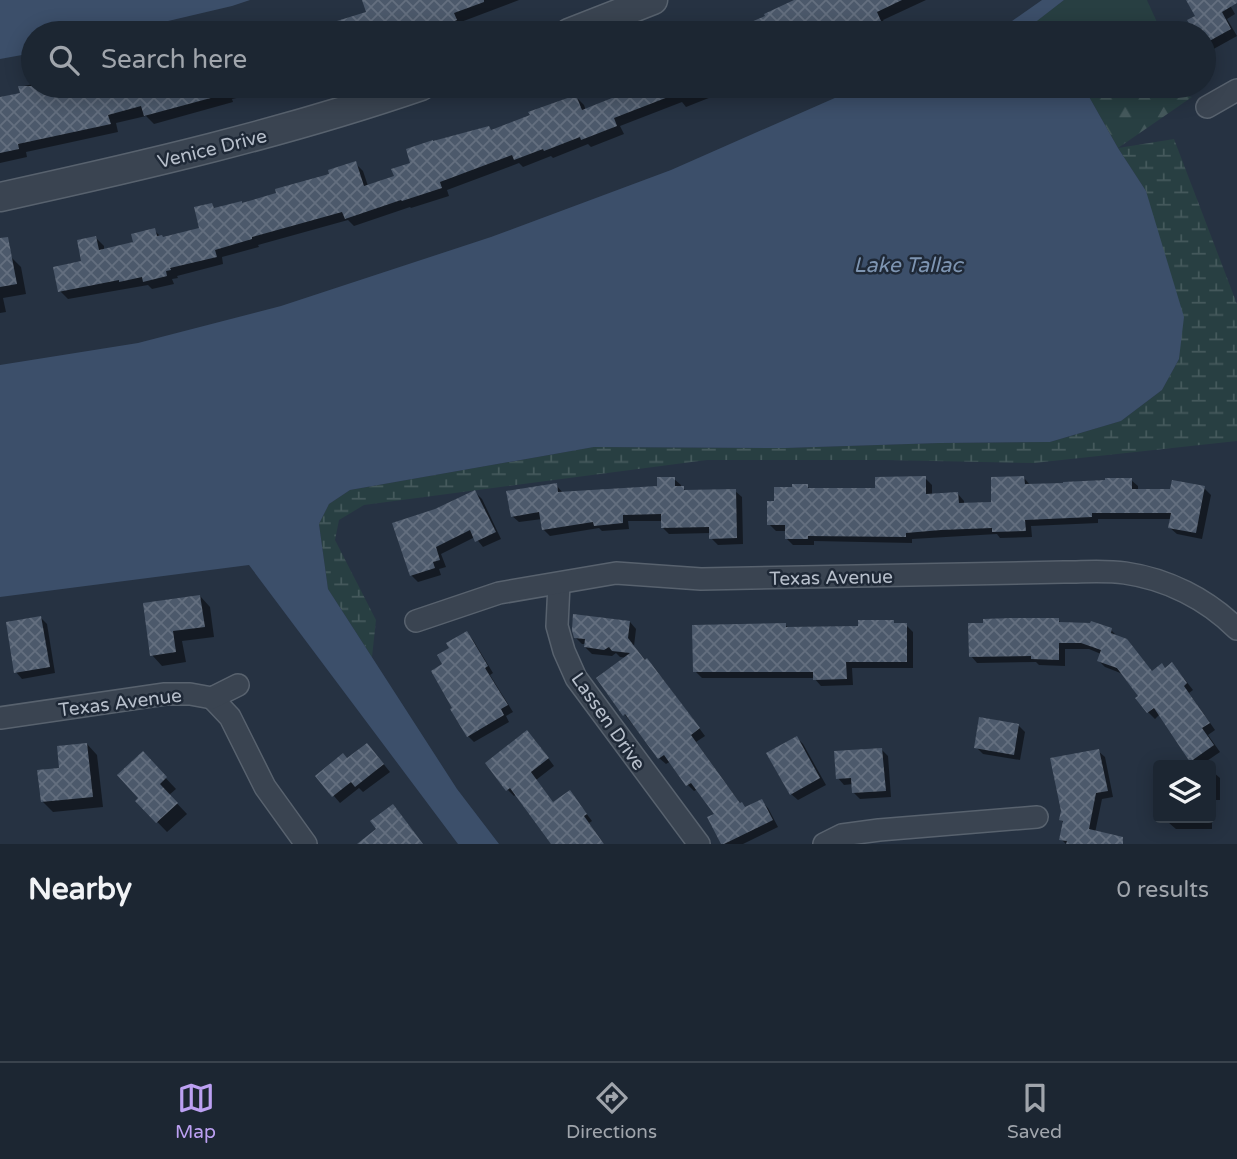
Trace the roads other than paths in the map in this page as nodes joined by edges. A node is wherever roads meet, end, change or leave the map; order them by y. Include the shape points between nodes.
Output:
1 (653, 0) edge
2 (600, 21) edge
3 (1237, 90) edge
4 (383, 98) edge
5 (1207, 107) dead end
6 (0, 197) edge
7 (559, 584) junction
8 (416, 621) dead end
9 (1237, 629) edge
10 (238, 685) dead end
11 (212, 698) junction
12 (0, 718) edge
13 (1037, 817) dead end
14 (306, 844) edge
15 (699, 844) edge
16 (824, 844) edge

1 - 2 street
3 - 5 street
4 - 6 street, Venice Drive via 282,130
7 - 8 street, Texas Avenue via 499,593
7 - 9 street, Texas Avenue via 616,573 712,579 1124,572 1163,582 1199,599
7 - 15 street, Lassen Drive via 557,626 576,678
10 - 11 street
11 - 12 street, Texas Avenue via 165,694
11 - 14 street via 230,717 265,788
13 - 16 street via 879,830 842,835

